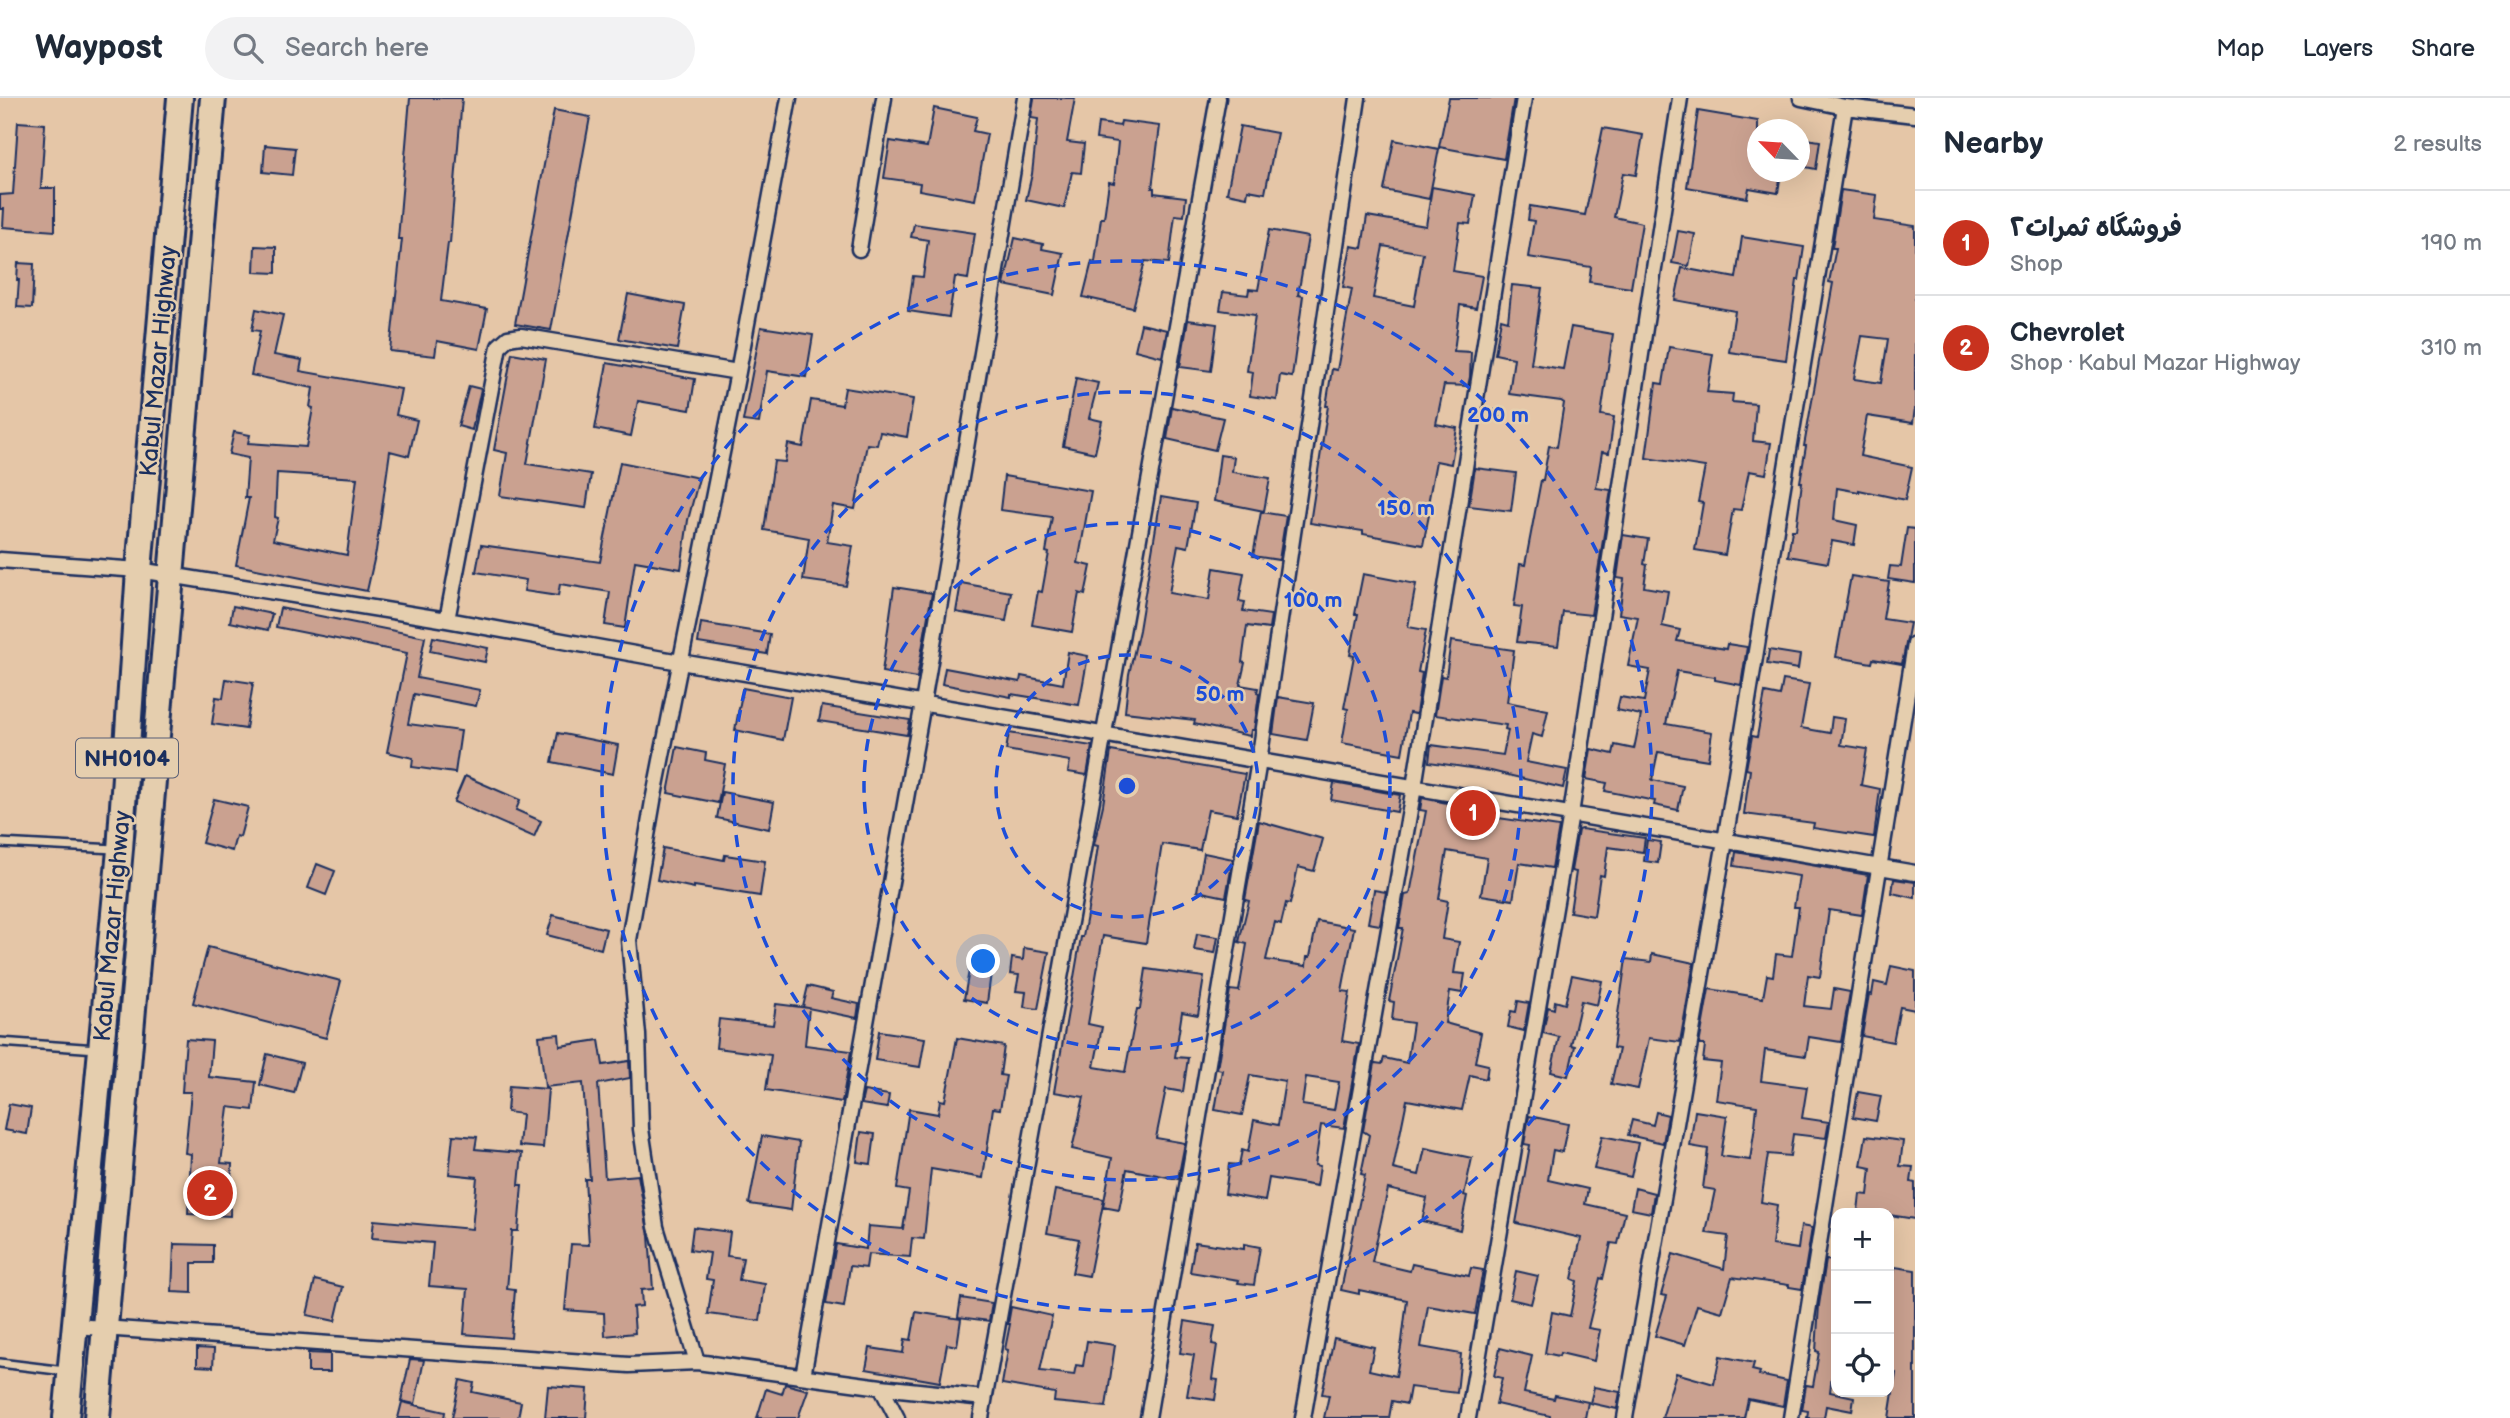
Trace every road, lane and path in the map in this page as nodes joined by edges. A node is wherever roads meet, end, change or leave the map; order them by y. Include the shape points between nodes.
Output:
1 (180, 98) edge
2 (213, 98) edge
3 (789, 98) edge
4 (884, 98) edge
5 (1025, 98) edge
6 (1218, 98) edge
7 (1358, 98) edge
8 (1524, 98) edge
9 (1680, 98) edge
10 (1801, 98) edge
11 (1845, 107) junction
12 (1910, 109) edge
13 (859, 249) dead end
14 (738, 372) junction
15 (0, 559) edge
16 (139, 570) junction
17 (171, 576) junction
18 (447, 620) junction
19 (1915, 644) edge
20 (681, 662) junction
21 (923, 703) junction
22 (1103, 734) junction
23 (1258, 761) junction
24 (1414, 787) junction
25 (1571, 814) junction
26 (1725, 841) junction
27 (0, 843) edge
28 (120, 850) junction
29 (1881, 867) junction
30 (1915, 873) edge
31 (0, 1042) edge
32 (101, 1049) junction
33 (74, 1326) junction
34 (105, 1328) junction
35 (697, 1362) junction
36 (0, 1363) edge
37 (70, 1371) junction
38 (803, 1376) junction
39 (881, 1387) junction
40 (984, 1398) junction
41 (66, 1418) edge
42 (97, 1418) edge
43 (897, 1418) edge
44 (981, 1418) edge
45 (1148, 1418) edge
46 (1303, 1418) edge
47 (1468, 1418) edge
48 (1625, 1418) edge
49 (1791, 1418) edge

1 - 16 highway, Kabul Mazar Highway / NH0104
2 - 17 highway, Kabul Mazar Highway / NH0104
3 - 14 street
4 - 13 street
5 - 21 street
6 - 22 street
7 - 23 street
8 - 24 street
9 - 25 street
10 - 11 street
11 - 12 street
11 - 26 street
14 - 18 street via 521,336 508,338 499,346
14 - 20 street
15 - 16 street
16 - 17 street
16 - 28 highway, Kabul Mazar Highway / NH0104
17 - 18 street
17 - 34 highway, Kabul Mazar Highway / NH0104
18 - 20 street
19 - 29 street
20 - 21 street
20 - 35 street via 629,940 641,1129 656,1227
21 - 22 street
21 - 38 street
22 - 23 street
22 - 40 street
23 - 24 street
23 - 45 street
24 - 25 street
24 - 46 street
25 - 26 street
25 - 47 street
26 - 29 street
26 - 48 street
27 - 28 lane
28 - 32 highway, Kabul Mazar Highway / NH0104
29 - 30 street
29 - 49 street
31 - 32 lane
32 - 33 highway, Kabul Mazar Highway / NH0104
33 - 34 street
33 - 37 highway, Kabul Mazar Highway / NH0104
34 - 35 street via 629,1365
34 - 42 highway, Kabul Mazar Highway / NH0104
35 - 38 street
36 - 37 lane
37 - 41 highway, Kabul Mazar Highway / NH0104
38 - 39 street
39 - 40 street
39 - 43 street
40 - 44 street

